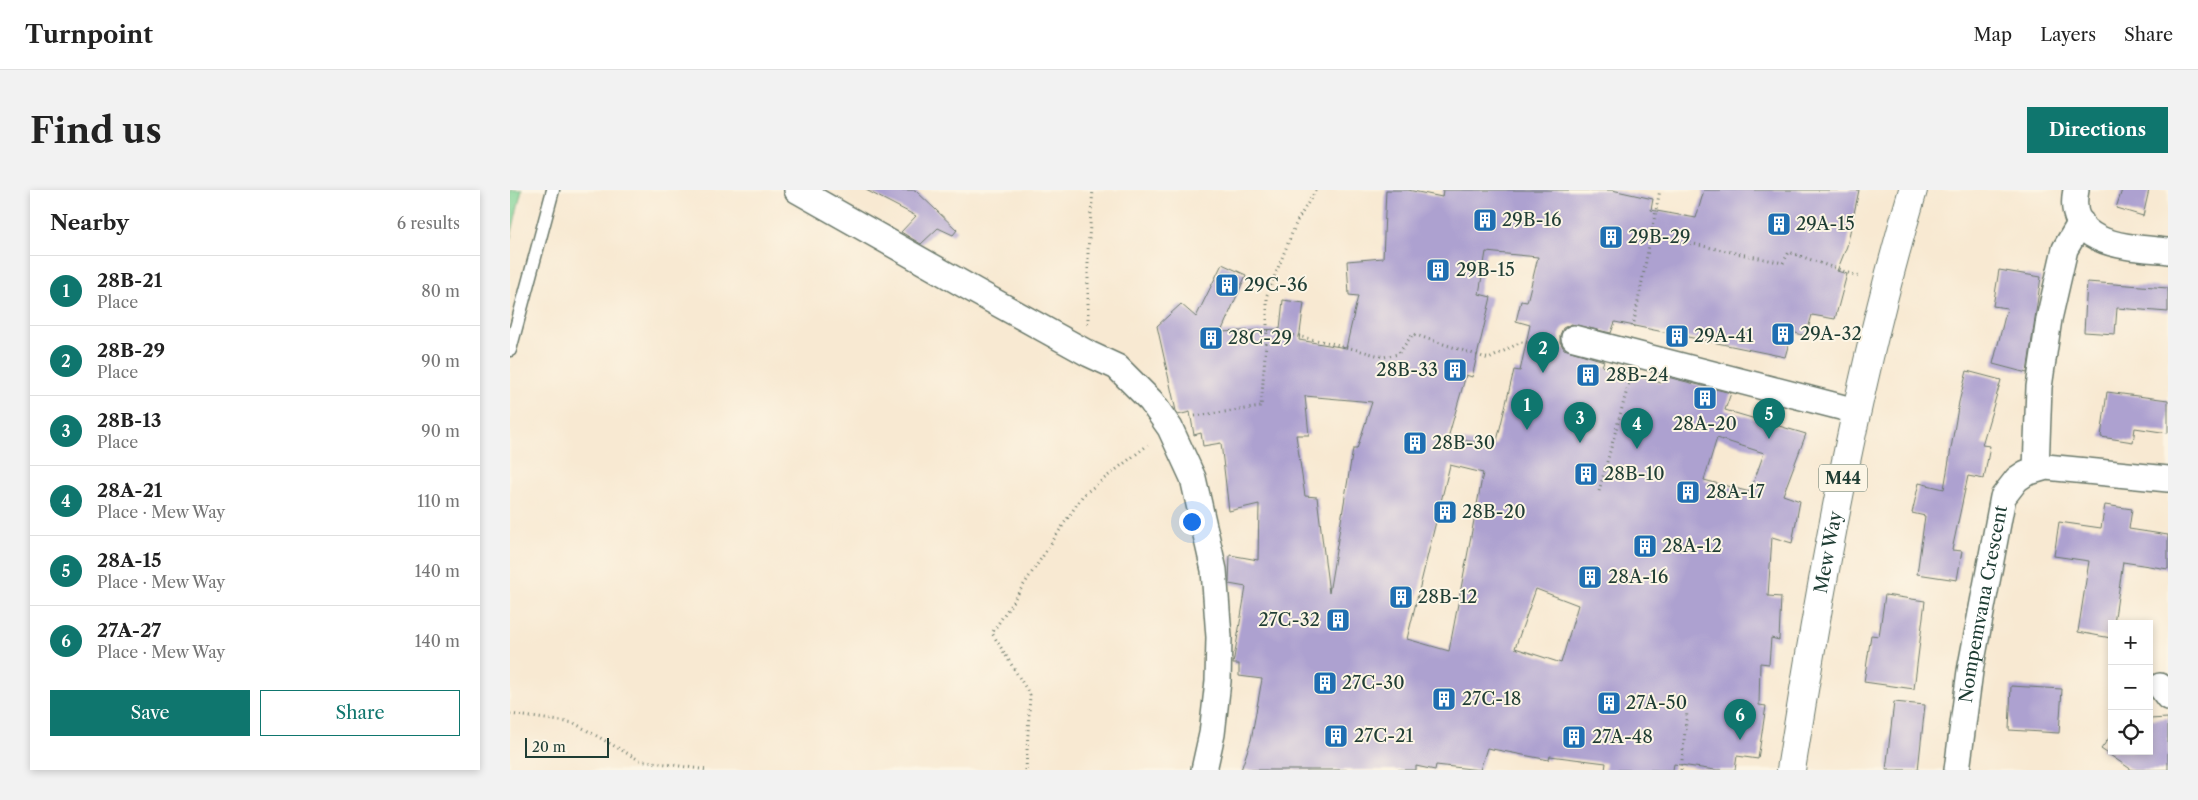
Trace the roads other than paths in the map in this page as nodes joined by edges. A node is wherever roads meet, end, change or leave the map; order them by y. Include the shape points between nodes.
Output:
1 (552, 190) edge
2 (797, 190) edge
3 (1914, 190) edge
4 (2076, 190) edge
5 (2081, 222) junction
6 (2168, 251) edge
7 (1574, 338) road end
8 (510, 350) edge
9 (1856, 412) junction
10 (2036, 469) junction
11 (2168, 479) edge
12 (1204, 770) edge
13 (1791, 770) edge
14 (1957, 770) edge

1 - 8 lane
2 - 12 street via 1117,367 1136,384 1170,428 1193,478 1214,570 1220,637 1218,681
3 - 9 main road, Mew Way / M44 via 1887,281
4 - 5 street via 2075,205
5 - 6 street via 2104,242
5 - 10 street via 2065,249 2049,319 2040,387
7 - 9 street
9 - 13 main road, Mew Way / M44 via 1818,600
10 - 11 street, Nompemvana Crescent via 2060,467
10 - 14 street, Nompemvana Crescent via 2017,479 2003,497 1970,671

